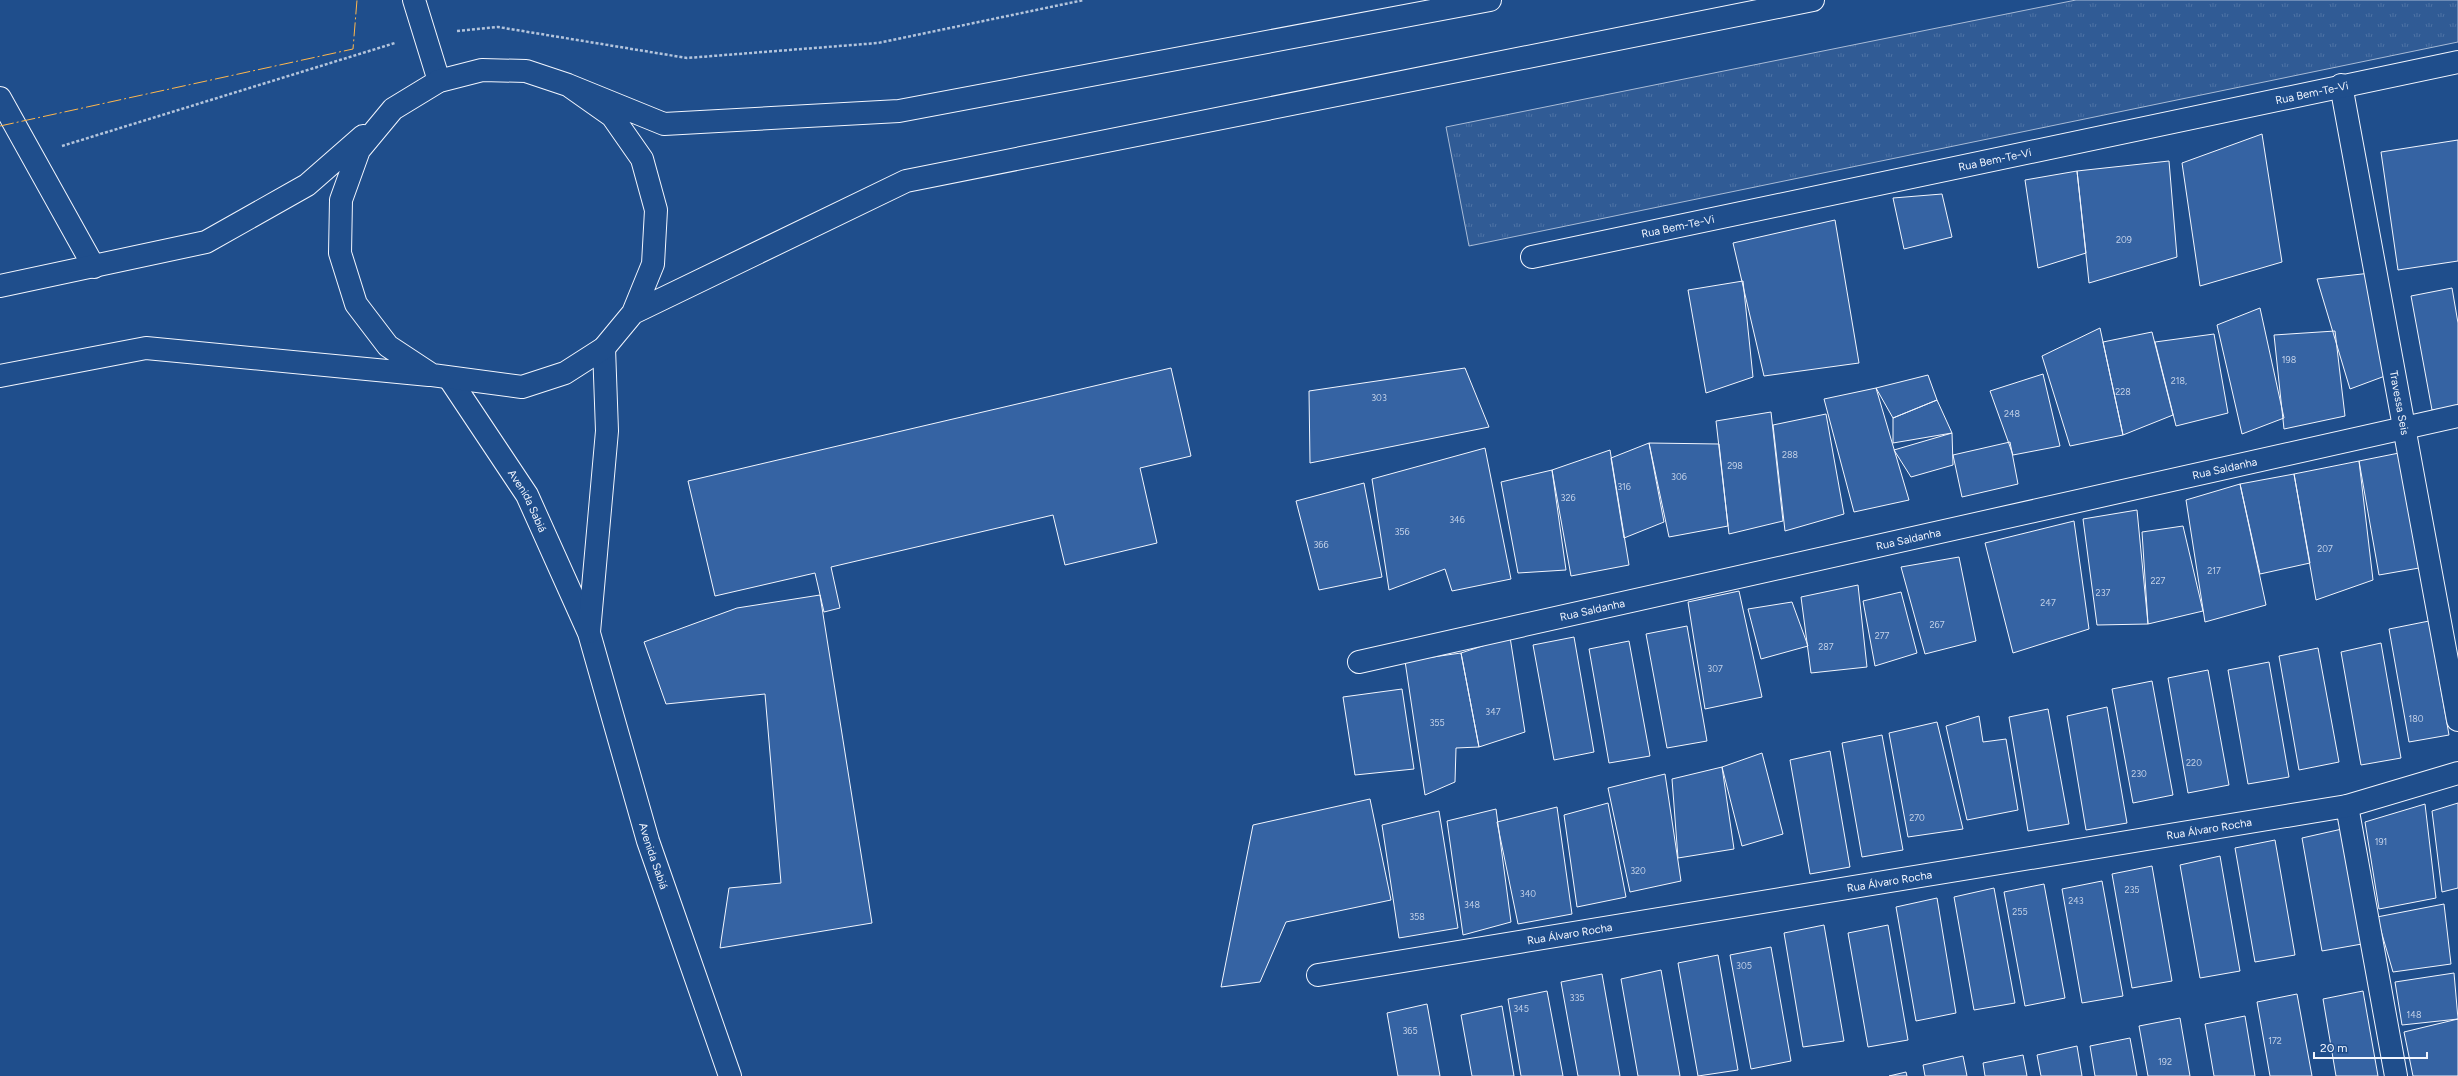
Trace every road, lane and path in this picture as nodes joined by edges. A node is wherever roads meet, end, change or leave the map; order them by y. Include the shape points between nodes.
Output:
1 (414, 0) edge
2 (1490, 0) edge
3 (1814, 0) edge
4 (2458, 62) edge
5 (438, 81) junction
6 (568, 85) junction
7 (2340, 85) junction
8 (0, 98) edge
9 (393, 109) junction
10 (1532, 257) dead end
11 (94, 267) junction
12 (0, 286) edge
13 (633, 313) junction
14 (604, 348) junction
15 (0, 376) edge
16 (441, 376) junction
17 (2458, 416) edge
18 (2404, 426) junction
19 (589, 633) junction
20 (1359, 662) dead end
21 (2458, 720) edge
22 (2458, 774) edge
23 (2347, 806) junction
24 (1318, 975) dead end
25 (730, 1076) edge
26 (2396, 1076) edge

1 - 5 street
2 - 6 street via 899,111 664,124
3 - 13 street via 906,181
4 - 7 street, Rua Bem-Te-Vi
5 - 6 street via 482,70 526,71
5 - 9 street
6 - 13 street via 612,116 642,159 656,210 653,264
7 - 10 street, Rua Bem-Te-Vi
7 - 18 street, Travessa Seis
8 - 11 street
9 - 11 street via 307,185 206,242
9 - 16 street via 359,150 341,200 340,253 356,304 388,346
11 - 12 street
13 - 14 street
14 - 16 street via 565,373 522,387
14 - 19 street, Avenida Sabiá via 607,431
15 - 16 street via 146,348
16 - 19 street, Avenida Sabiá via 527,495
17 - 18 street, Rua Saldanha
18 - 20 street, Rua Saldanha
18 - 21 street, Travessa Seis
19 - 25 street, Avenida Sabiá via 648,841
22 - 23 street, Rua Álvaro Rocha
23 - 24 street, Rua Álvaro Rocha
23 - 26 street

